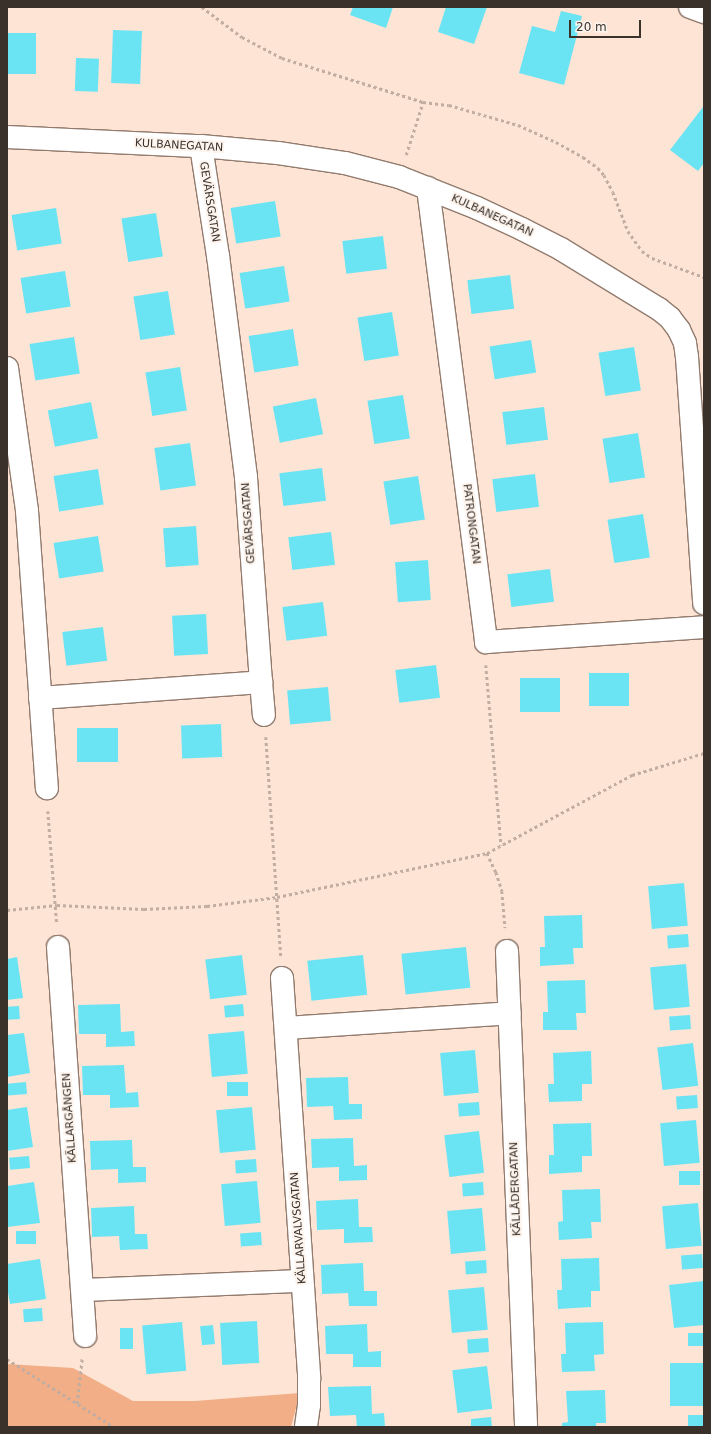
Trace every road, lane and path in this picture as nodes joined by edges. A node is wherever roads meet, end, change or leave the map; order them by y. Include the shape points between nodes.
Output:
1 (202, 7) edge
2 (690, 7) edge
3 (704, 12) edge
4 (423, 102) junction
5 (7, 137) edge
6 (201, 146) junction
7 (399, 177) junction
8 (428, 188) junction
9 (704, 277) edge
10 (7, 368) edge
11 (704, 603) edge
12 (704, 627) edge
13 (486, 642) junction
14 (261, 682) junction
15 (40, 698) junction
16 (264, 715) joint
17 (704, 753) edge
18 (46, 788) joint
19 (501, 845) junction
20 (487, 853) junction
21 (277, 897) junction
22 (57, 905) junction
23 (7, 910) edge
24 (58, 947) joint
25 (507, 950) joint
26 (282, 978) joint
27 (509, 1013) junction
28 (286, 1028) junction
29 (302, 1281) junction
30 (83, 1290) junction
31 (85, 1336) joint
32 (7, 1360) edge
33 (77, 1404) junction
34 (114, 1427) edge
35 (306, 1427) edge
36 (526, 1427) edge

1 - 4 path via 242,37 282,58
2 - 3 street
4 - 7 path
4 - 9 path via 449,105 518,125 583,157 604,175 628,231 642,251 652,258
5 - 6 street, KULBANEGATAN
6 - 7 street, KULBANEGATAN via 278,153 344,163
6 - 14 street, GEVÄRSGATAN via 218,256 246,478
7 - 8 street, KULBANEGATAN
8 - 11 street, KULBANEGATAN via 503,220 560,249 659,309 679,330 685,343 687,357
8 - 13 street, PATRONGATAN
10 - 15 street via 26,511
12 - 13 street
13 - 19 path
14 - 15 street
14 - 16 street, GEVÄRSGATAN
15 - 18 street
16 - 21 path
17 - 19 path via 632,775
18 - 22 path
19 - 20 path
20 - 21 path
20 - 25 path via 502,891
21 - 22 path via 207,906 144,909
21 - 26 path
22 - 23 path
22 - 24 path
24 - 30 street, KÄLLARGÅNGEN
25 - 27 street, KÄLLÅDERGATAN
26 - 28 street, KÄLLARVALVSGATAN
27 - 28 street
27 - 36 street, KÄLLÅDERGATAN
28 - 29 street, KÄLLARVALVSGATAN
29 - 30 street
29 - 35 street, KÄLLARVALVSGATAN via 310,1405
30 - 31 street, KÄLLARGÅNGEN
31 - 33 path
32 - 33 path
33 - 34 path

